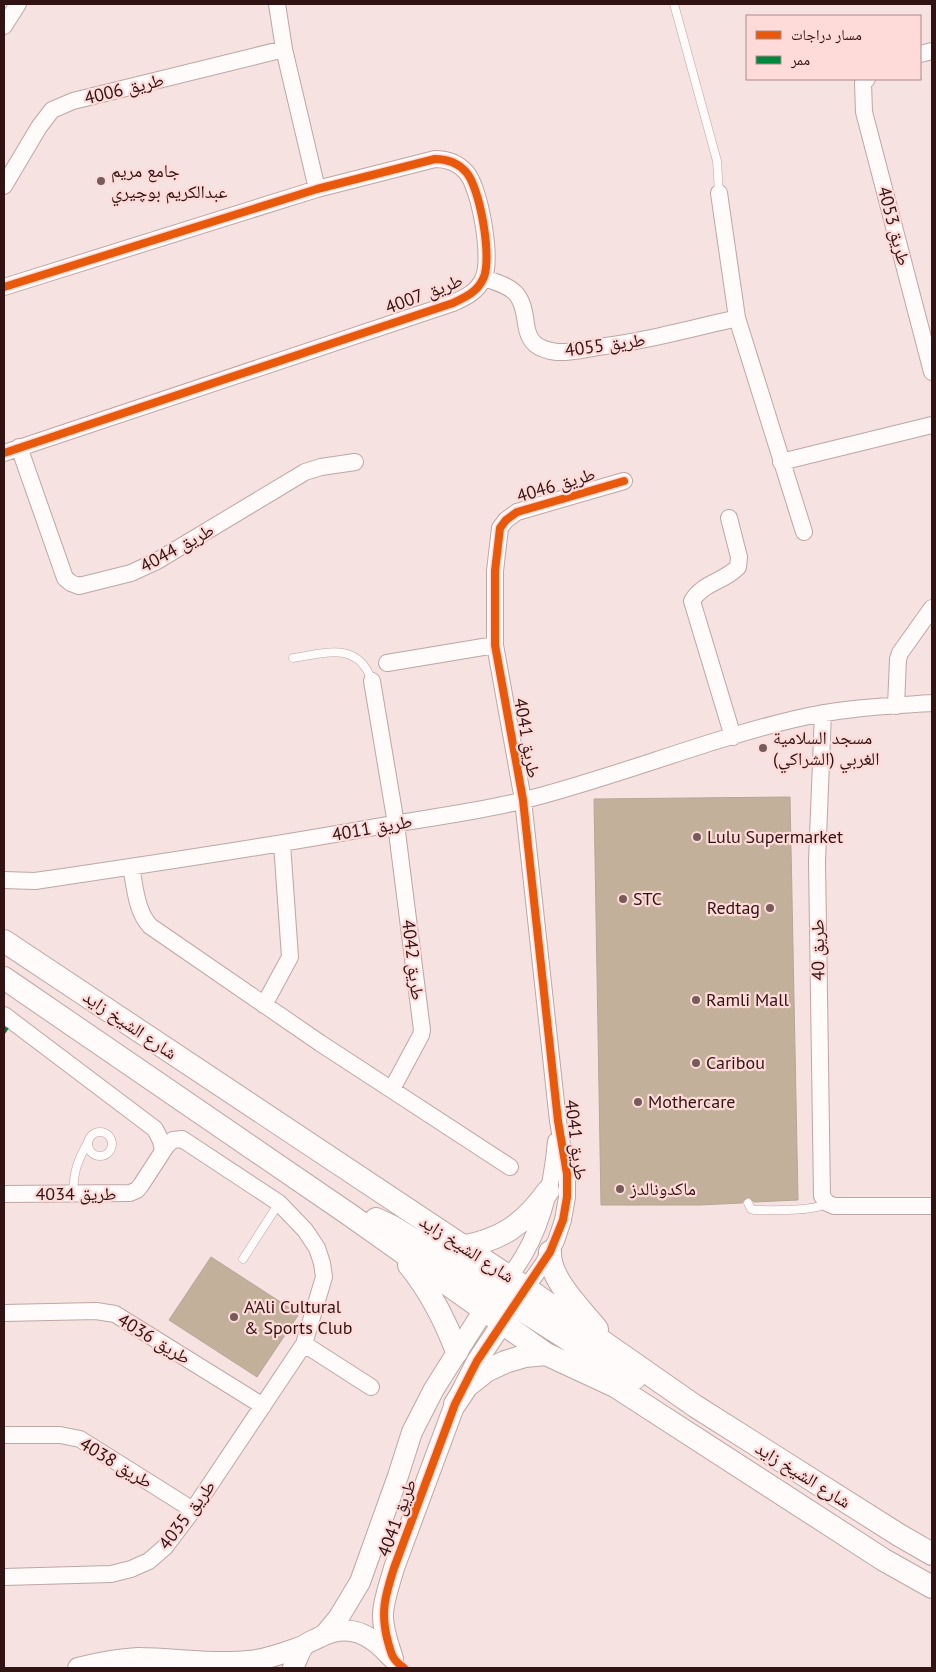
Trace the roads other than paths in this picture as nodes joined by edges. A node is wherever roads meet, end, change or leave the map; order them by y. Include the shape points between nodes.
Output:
1 (18, 4) edge
2 (277, 4) edge
3 (674, 4) edge
4 (4, 26) edge
5 (284, 50) junction
6 (865, 80) edge
7 (4, 186) edge
8 (317, 189) junction
9 (720, 193) joint
10 (484, 278) junction
11 (4, 288) edge
12 (737, 318) junction
13 (932, 372) edge
14 (932, 425) edge
15 (11, 450) edge
16 (355, 462) dead end
17 (781, 462) junction
18 (624, 480) dead end
19 (729, 518) dead end
20 (804, 532) dead end
21 (932, 608) edge
22 (495, 645) junction
23 (293, 658) dead end
24 (387, 662) dead end
25 (372, 681) joint
26 (932, 703) edge
27 (896, 706) junction
28 (823, 713) junction
29 (733, 736) junction
30 (523, 800) junction
31 (396, 824) junction
32 (282, 844) junction
33 (131, 866) junction
34 (4, 880) edge
35 (4, 941) edge
36 (4, 978) edge
37 (264, 1006) junction
38 (4, 1015) edge
39 (392, 1089) junction
40 (558, 1121) junction
41 (182, 1139) joint
42 (89, 1140) dead end
43 (163, 1151) junction
44 (510, 1167) dead end
45 (548, 1191) junction
46 (4, 1194) edge
47 (74, 1194) junction
48 (279, 1203) junction
49 (748, 1203) dead end
50 (827, 1203) junction
51 (932, 1206) edge
52 (350, 1215) junction
53 (393, 1245) junction
54 (461, 1246) junction
55 (550, 1252) junction
56 (243, 1259) dead end
57 (509, 1297) junction
58 (483, 1310) junction
59 (4, 1313) edge
60 (304, 1344) junction
61 (613, 1350) junction
62 (457, 1352) junction
63 (546, 1354) junction
64 (371, 1387) dead end
65 (674, 1392) junction
66 (455, 1404) junction
67 (263, 1406) junction
68 (4, 1435) edge
69 (193, 1510) junction
70 (932, 1554) edge
71 (4, 1577) edge
72 (932, 1587) edge
73 (325, 1634) junction
74 (304, 1646) junction
75 (397, 1665) edge
76 (78, 1668) edge
77 (293, 1668) edge

1 - 4 street
2 - 5 street
3 - 9 lane via 717,160
5 - 7 street, طريق 4006 via 73,101 52,110
5 - 8 street
6 - 13 street, طريق 4053 via 864,112
8 - 10 street, طريق 4007 via 428,159 443,159 459,165 472,180 478,201 487,259
8 - 11 street, طريق 4007
9 - 12 street
10 - 12 street, طريق 4055 via 502,284 521,298 528,333 535,344 546,350 570,351 624,344
10 - 15 street, طريق 4007 via 473,293 453,303
12 - 17 street
14 - 17 street
15 - 16 street, طريق 4044 via 65,578 79,586 131,573 157,561 306,472
17 - 20 street
18 - 22 street, طريق 4046 via 517,512 506,520 500,528 495,571
19 - 29 street via 739,557 738,567 696,593 692,601
21 - 27 street via 900,653
22 - 24 street
22 - 30 street, طريق 4041
23 - 25 lane via 328,652 347,653 364,664
25 - 31 street, طريق 4042
26 - 27 street, طريق 4011
27 - 28 street, طريق 4011
28 - 29 street, طريق 4011
28 - 50 street, طريق 40 via 817,861 821,1188
29 - 30 street, طريق 4011
30 - 31 street, طريق 4011
30 - 40 street, طريق 4041
31 - 32 street, طريق 4011
31 - 39 street, طريق 4042 via 422,1030
32 - 33 street, طريق 4011
32 - 37 street via 290,957
33 - 34 street, طريق 4011 via 35,881
33 - 37 street via 140,909 150,926
35 - 54 main road, شارع الشيخ زايد
36 - 52 main road, شارع الشيخ زايد
37 - 39 street
38 - 43 street via 148,1124 155,1130
39 - 44 street
40 - 45 street, طريق 4041
40 - 55 street, طريق 4041 via 567,1174 567,1197 563,1220
41 - 43 street, طريق 4034 via 170,1142
41 - 48 street, طريق 4035
42 - 47 lane via 76,1165
43 - 47 street, طريق 4034 via 141,1185 130,1194
45 - 54 main road via 530,1214 508,1231 495,1239
45 - 57 street, طريق 4041 via 536,1232
46 - 47 street, طريق 4034
48 - 56 lane
48 - 60 street, طريق 4035 via 305,1230 322,1263 324,1277
49 - 50 lane via 754,1210 813,1209
50 - 51 street via 843,1206
52 - 53 main road, شارع الشيخ زايد
52 - 57 main road via 372,1218 393,1227
53 - 58 main road, شارع الشيخ زايد
53 - 62 main road via 429,1292
54 - 57 main road, شارع الشيخ زايد
55 - 57 street, طريق 4041
55 - 61 main road via 551,1267
57 - 58 main road, شارع الشيخ زايد
57 - 61 main road, شارع الشيخ زايد
57 - 63 main road, شارع الشيخ زايد
57 - 65 main road via 604,1363
57 - 66 street, طريق 4041
58 - 62 street, طريق 4041
59 - 67 street, طريق 4036 via 96,1311 114,1314
60 - 64 street
60 - 67 street, طريق 4035
61 - 65 main road, شارع الشيخ زايد
62 - 73 street, طريق 4041 via 412,1432 360,1582
63 - 66 main road via 525,1356 486,1371 467,1386
63 - 72 main road, شارع الشيخ زايد via 615,1386 884,1560
65 - 70 main road, شارع الشيخ زايد
66 - 75 street, طريق 4041 via 387,1592 384,1628
67 - 69 street, طريق 4035
68 - 69 street, طريق 4038 via 80,1438
69 - 71 street, طريق 4035 via 165,1547 149,1561 131,1570 111,1574
73 - 74 street
73 - 75 street via 338,1630 366,1635 380,1645
74 - 76 street via 249,1661 137,1658
74 - 77 street

